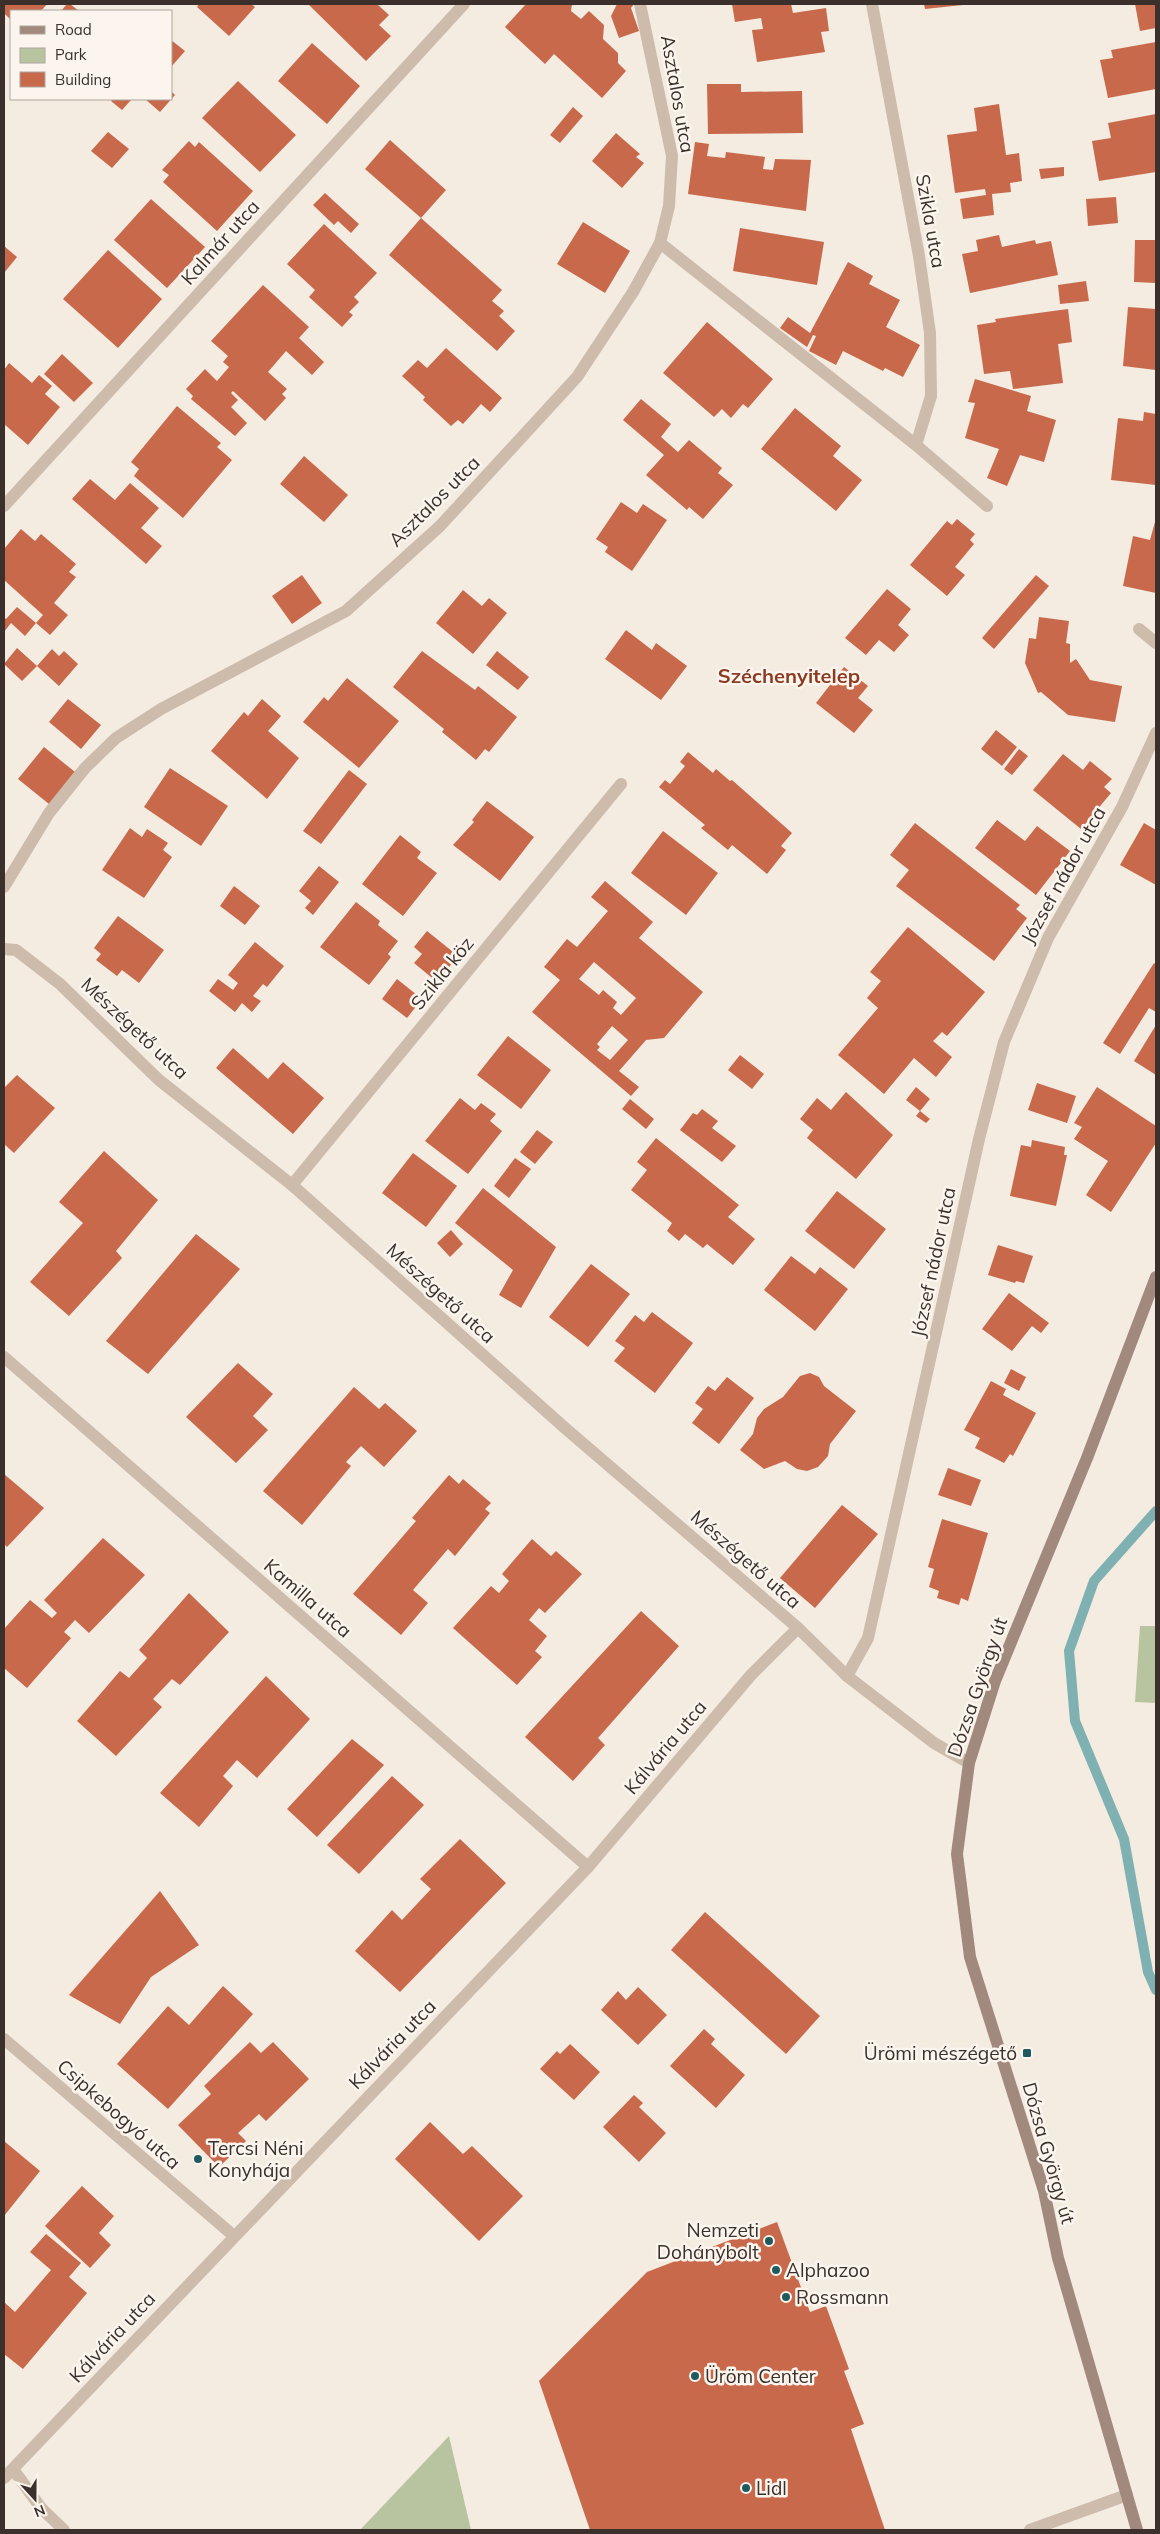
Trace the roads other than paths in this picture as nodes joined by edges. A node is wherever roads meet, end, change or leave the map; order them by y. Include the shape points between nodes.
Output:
1 (464, 4) edge
2 (640, 4) edge
3 (872, 4) edge
4 (660, 243) junction
5 (916, 445) junction
6 (4, 506) edge
7 (987, 506) dead end
8 (1140, 629) dead end
9 (1156, 643) edge
10 (1156, 733) edge
11 (620, 784) dead end
12 (4, 887) edge
13 (4, 949) edge
14 (292, 1186) junction
15 (1156, 1277) edge
16 (4, 1357) edge
17 (798, 1628) junction
18 (847, 1676) junction
19 (969, 1763) junction
20 (588, 1867) junction
21 (4, 2039) edge
22 (234, 2236) junction
23 (13, 2469) junction
24 (4, 2478) edge
25 (1127, 2495) junction
26 (64, 2530) edge
27 (1030, 2530) edge
28 (1137, 2530) edge

1 - 6 street, Kalmár utca
2 - 4 street, Asztalos utca via 672,156 669,206
3 - 5 street, Szikla utca via 919,256 930,333 931,396
4 - 5 street
4 - 12 street, Asztalos utca via 633,292 577,377 440,526 346,611 161,709 116,738 85,768 49,813
5 - 7 street
8 - 9 street
10 - 18 street, József nádor utca via 1122,807 1048,938 1004,1042 979,1139 868,1638
11 - 14 street, Szikla köz
13 - 14 street, Mészégető utca via 16,950 60,984 160,1080
14 - 17 street, Mészégető utca via 565,1428
15 - 19 main road, Dózsa György út via 1087,1458 995,1681
16 - 20 street, Kamilla utca
17 - 18 street, Mészégető utca
17 - 20 street, Kálvária utca via 751,1675
18 - 19 street via 934,1743
19 - 25 main road, Dózsa György út via 957,1854 970,1957 1044,2191 1058,2258
20 - 22 street, Kálvária utca
21 - 22 street, Csipkebogyó utca
22 - 23 street, Kálvária utca
23 - 24 street, Kálvária utca
23 - 26 street via 41,2508
25 - 27 street
25 - 28 main road, Dózsa György út

